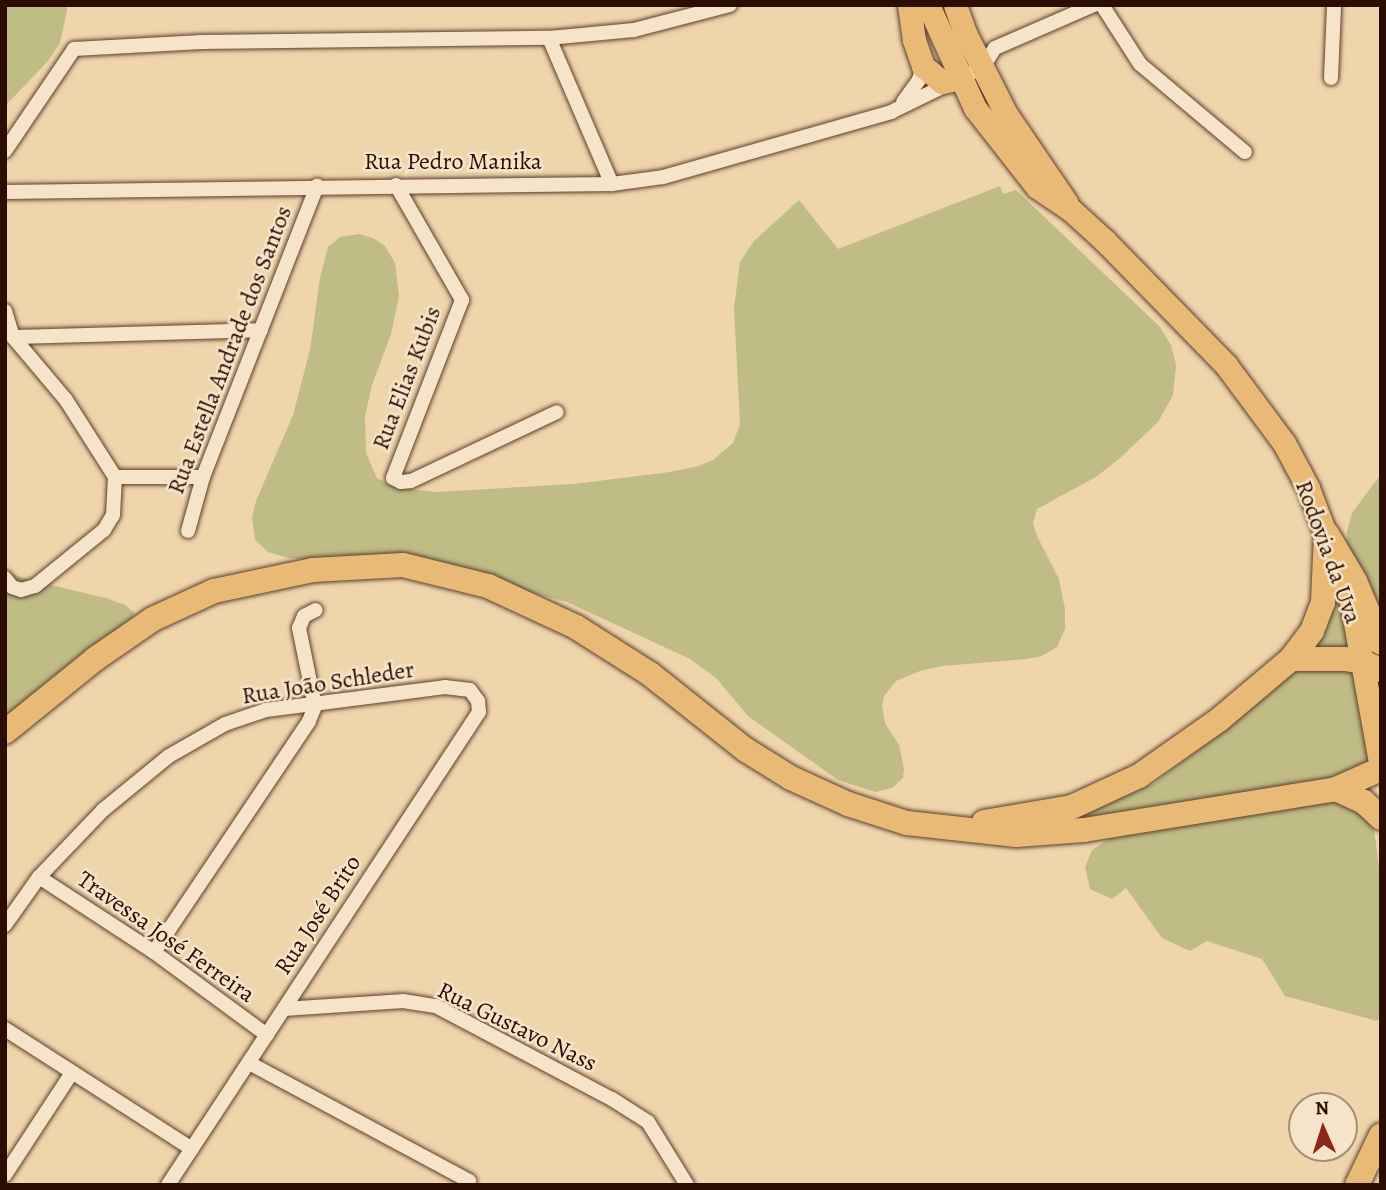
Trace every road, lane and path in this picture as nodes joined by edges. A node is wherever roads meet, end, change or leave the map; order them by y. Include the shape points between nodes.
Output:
1 (730, 5) edge
2 (909, 5) edge
3 (928, 5) edge
4 (955, 5) edge
5 (1094, 5) edge
6 (1102, 5) edge
7 (1334, 5) edge
8 (549, 38) junction
9 (923, 66) junction
10 (983, 67) junction
11 (961, 78) junction
12 (1331, 78) dead end
13 (891, 111) junction
14 (5, 150) edge
15 (1245, 152) dead end
16 (612, 184) junction
17 (397, 185) junction
18 (317, 186) junction
19 (5, 192) edge
20 (1071, 210) junction
21 (5, 311) edge
22 (261, 330) junction
23 (13, 337) junction
24 (557, 412) dead end
25 (115, 477) junction
26 (203, 477) junction
27 (188, 531) dead end
28 (1326, 534) junction
29 (9, 582) edge
30 (317, 610) dead end
31 (1381, 643) edge
32 (1291, 659) junction
33 (1372, 666) edge
34 (445, 687) joint
35 (315, 706) junction
36 (5, 732) edge
37 (1381, 768) edge
38 (1336, 789) junction
39 (1381, 818) edge
40 (927, 825) junction
41 (39, 877) junction
42 (5, 925) edge
43 (154, 952) junction
44 (284, 1009) junction
45 (5, 1029) edge
46 (267, 1035) junction
47 (248, 1063) junction
48 (71, 1074) junction
49 (1381, 1135) edge
50 (192, 1149) junction
51 (5, 1175) edge
52 (469, 1181) dead end
53 (168, 1185) edge
54 (687, 1185) edge
55 (1357, 1185) edge

1 - 8 street via 634,30
2 - 9 main road
3 - 11 main road, Rodovia da Uva
4 - 10 main road, Rodovia da Uva
5 - 10 street, Rua Pedro Manika via 995,48
6 - 15 street via 1140,64
7 - 12 street
8 - 14 street via 202,42 74,49
8 - 16 street
9 - 11 main road via 943,82
9 - 13 street via 912,93
10 - 11 street, Rua Pedro Manika
10 - 20 main road, Rodovia da Uva via 1006,114
11 - 13 street, Rua Pedro Manika
11 - 20 main road, Rodovia da Uva via 975,108 1037,187
13 - 16 street, Rua Pedro Manika via 663,177
16 - 17 street, Rua Pedro Manika
17 - 18 street, Rua Pedro Manika
17 - 24 street, Rua Elias Kubis via 462,300 393,478 411,481
18 - 19 street, Rua Pedro Manika
18 - 22 street, Rua Estella Andrade dos Santos
20 - 28 main road, Rodovia da Uva via 1226,365 1284,443
21 - 23 street
22 - 23 street
22 - 26 street, Rua Estella Andrade dos Santos
23 - 25 street via 66,400
25 - 26 street
25 - 29 street via 113,515 104,530 35,586 22,590
26 - 27 street, Rua Estella Andrade dos Santos
28 - 31 highway via 1355,581
28 - 32 highway via 1323,602 1312,631
28 - 33 main road, Rodovia da Uva
30 - 35 street via 304,616 299,628
32 - 33 highway via 1327,658
32 - 40 highway via 1220,719 1139,776 1072,807 997,821
33 - 37 main road, Rodovia da Uva
34 - 35 street, Rua João Schleder
34 - 44 street, Rua José Brito via 470,690 479,712
35 - 41 street, Rua João Schleder via 266,710 225,724 169,756 103,810
35 - 43 street
36 - 40 highway via 153,618 214,591 313,570 403,565 488,586 576,627 650,674 746,750 791,778 848,804
37 - 38 highway
38 - 39 highway via 1364,802
38 - 40 highway via 1084,830 1016,835
41 - 42 street, Rua João Schleder
41 - 43 street, Travessa José Ferreira
43 - 46 street, Travessa José Ferreira
44 - 46 street, Rua José Brito
44 - 54 street, Rua Gustavo Nass via 403,1001 436,1006 648,1122
45 - 48 street
46 - 47 street, Rua José Brito
47 - 50 street, Rua José Brito
47 - 52 street
48 - 50 street
48 - 51 street
49 - 55 highway
50 - 53 street, Rua José Brito

